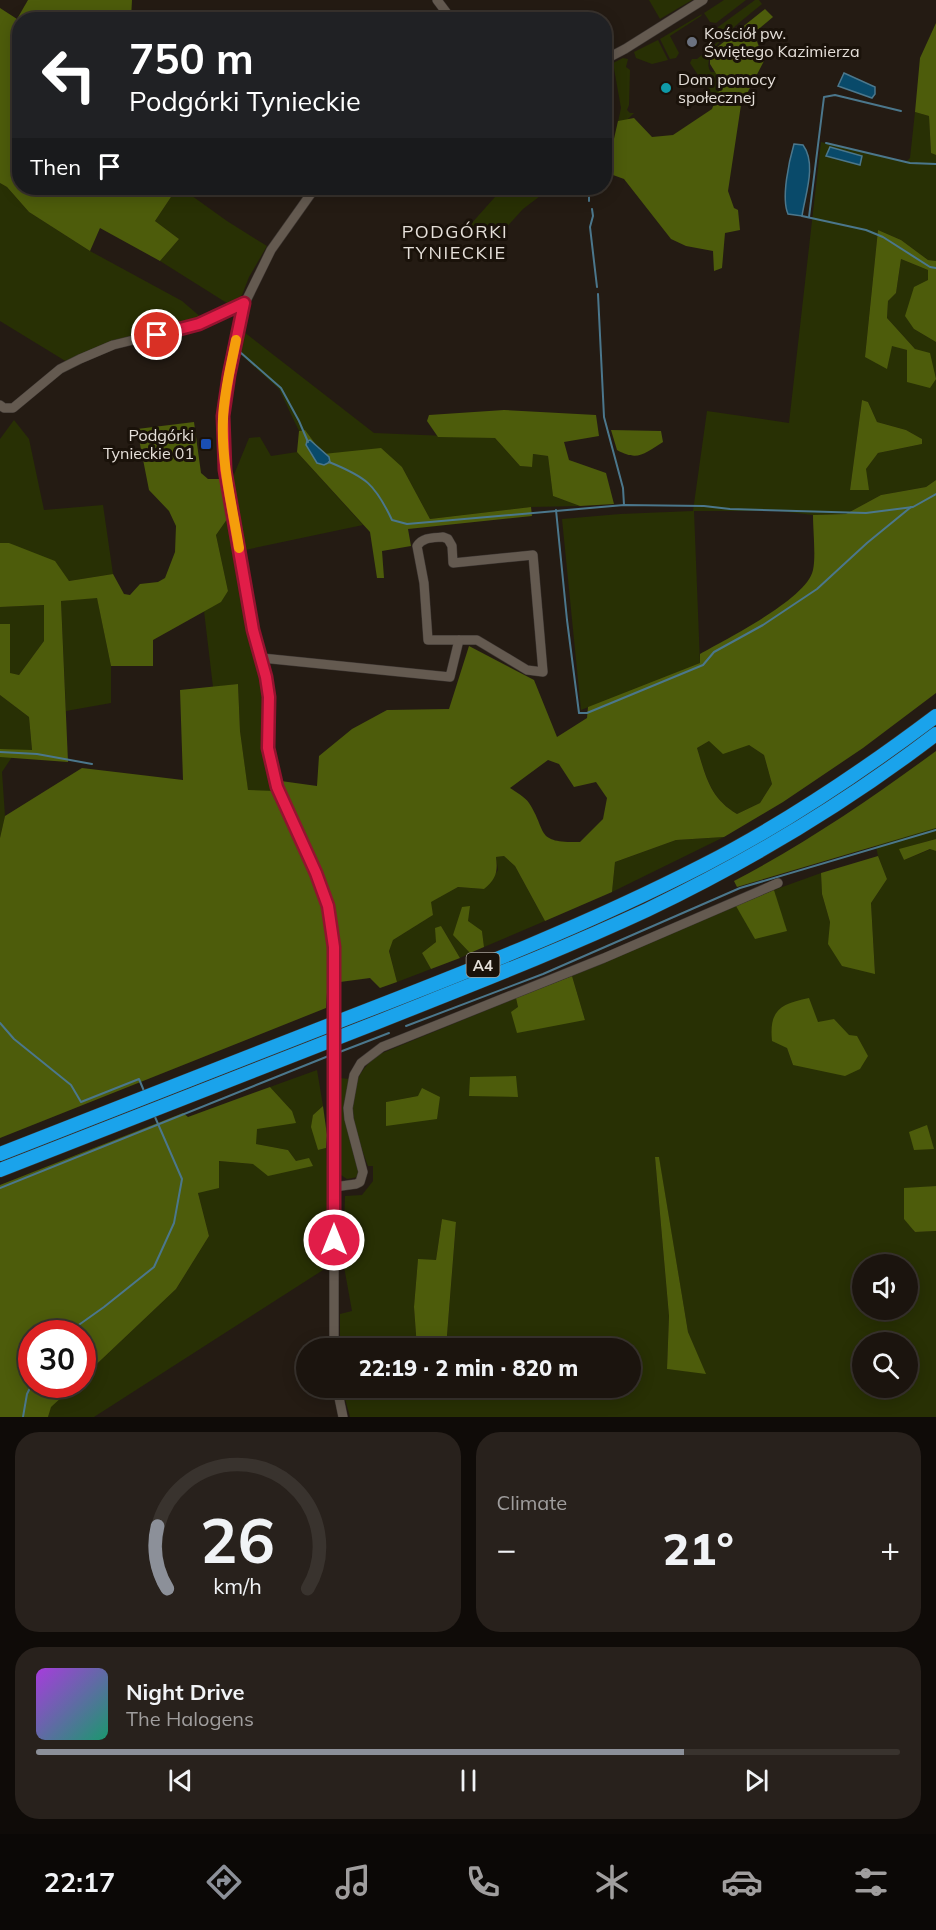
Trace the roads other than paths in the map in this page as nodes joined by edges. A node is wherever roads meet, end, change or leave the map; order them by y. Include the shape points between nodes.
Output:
1 (436, 0) edge
2 (703, 0) edge
3 (446, 12) edge
4 (612, 56) edge
5 (310, 195) edge
6 (244, 303) junction
7 (0, 405) edge
8 (459, 640) junction
9 (262, 658) junction
10 (936, 716) edge
11 (936, 734) edge
12 (777, 883) dead end
13 (0, 1154) edge
14 (0, 1170) edge
15 (334, 1187) junction
16 (334, 1338) edge
17 (339, 1398) edge
18 (342, 1417) edge

1 - 3 street
2 - 4 street
5 - 6 street via 271,250
6 - 7 street via 199,324 113,345 60,369 13,408
6 - 9 street via 226,394 223,437 225,470 253,630
8 - 8 street via 477,640 527,670 543,672 533,555 453,563 448,538 420,542 417,548 428,640
8 - 9 street via 450,677
9 - 15 street, bridge via 269,697 268,748 277,787 328,906 334,947
10 - 13 highway, A4 via 795,813 644,895 502,957
11 - 14 highway, A4 via 802,826 648,909 478,982
12 - 15 street via 382,1047 367,1057 357,1069 348,1108 362,1177 356,1185
15 - 16 street
17 - 18 street

